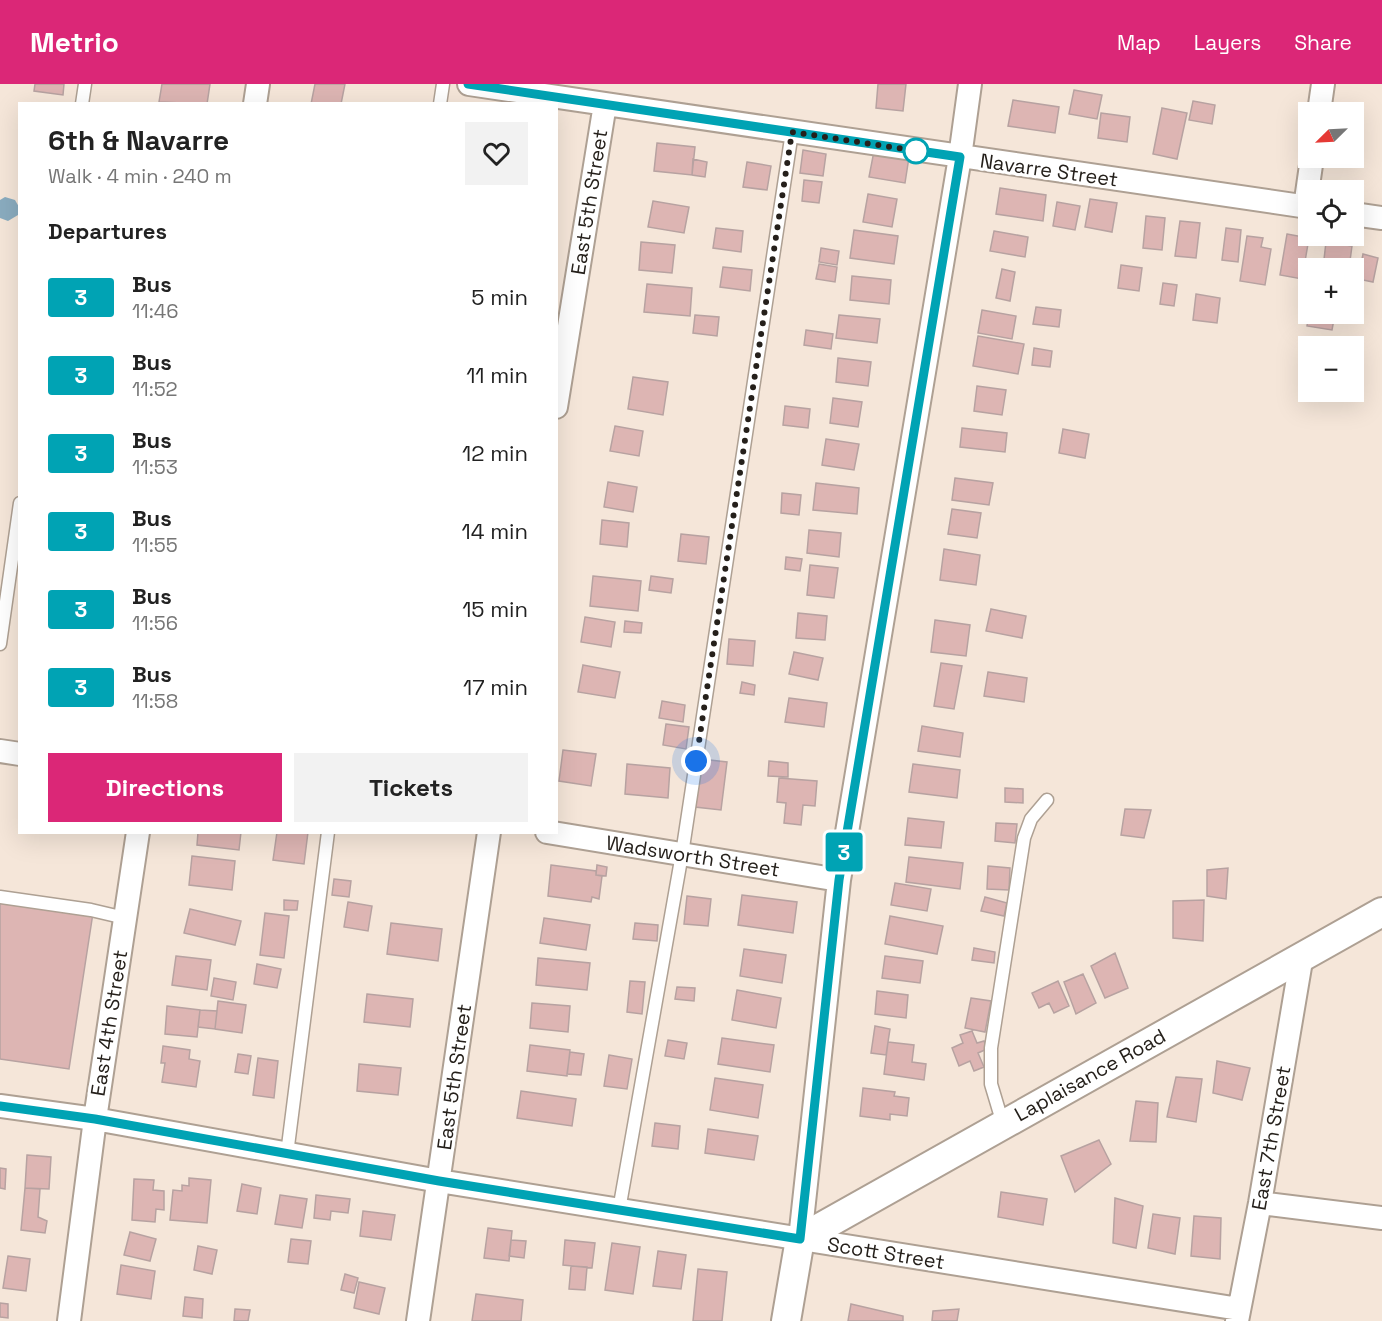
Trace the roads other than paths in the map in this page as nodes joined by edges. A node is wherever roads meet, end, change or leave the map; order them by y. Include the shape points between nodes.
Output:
1 (85, 84) edge
2 (258, 84) edge
3 (443, 84) edge
4 (469, 84) edge
5 (970, 84) edge
6 (1323, 84) edge
7 (82, 102) edge
8 (255, 102) edge
9 (440, 102) edge
10 (1320, 102) edge
11 (605, 104) junction
12 (792, 132) junction
13 (960, 157) junction
14 (1298, 206) edge
15 (1364, 216) edge
16 (1382, 218) edge
17 (558, 395) edge
18 (18, 517) edge
19 (0, 644) edge
20 (0, 751) edge
21 (18, 754) edge
22 (1047, 801) dead end
23 (138, 834) edge
24 (328, 834) edge
25 (489, 834) edge
26 (558, 834) edge
27 (682, 854) junction
28 (839, 880) junction
29 (0, 897) edge
30 (1382, 912) edge
31 (125, 918) junction
32 (1302, 955) junction
33 (0, 1106) edge
34 (95, 1119) junction
35 (1003, 1124) junction
36 (286, 1154) junction
37 (439, 1181) junction
38 (1260, 1203) junction
39 (619, 1210) junction
40 (1382, 1218) edge
41 (800, 1239) junction
42 (1238, 1315) edge
43 (69, 1321) edge
44 (417, 1321) edge
45 (786, 1321) edge

1 - 7 lane
2 - 8 street
3 - 9 lane
4 - 11 street, Navarre Street
5 - 13 street
6 - 10 street
11 - 12 street, Navarre Street
11 - 17 street, East 5th Street
12 - 13 street, Navarre Street
12 - 27 lane
13 - 14 street, Navarre Street
13 - 28 street
15 - 16 street
18 - 19 lane
20 - 21 street
22 - 35 lane via 1031,819 1024,838 991,1048 991,1084
23 - 31 street, East 4th Street
24 - 36 lane
25 - 37 street, East 5th Street
26 - 27 street, Wadsworth Street
27 - 28 street, Wadsworth Street
27 - 39 lane
28 - 41 street
29 - 31 lane
30 - 32 street, Laplaisance Road
31 - 34 street, East 4th Street
32 - 35 street, Laplaisance Road
32 - 38 street, East 7th Street
33 - 34 street, Scott Street
34 - 36 street, Scott Street
34 - 43 street, East 4th Street
35 - 41 street, Laplaisance Road
36 - 37 street, Scott Street
37 - 39 street, Scott Street
37 - 44 street, East 5th Street
38 - 40 street
38 - 42 street, East 7th Street
39 - 41 street, Scott Street
41 - 42 street, Scott Street
41 - 45 street

